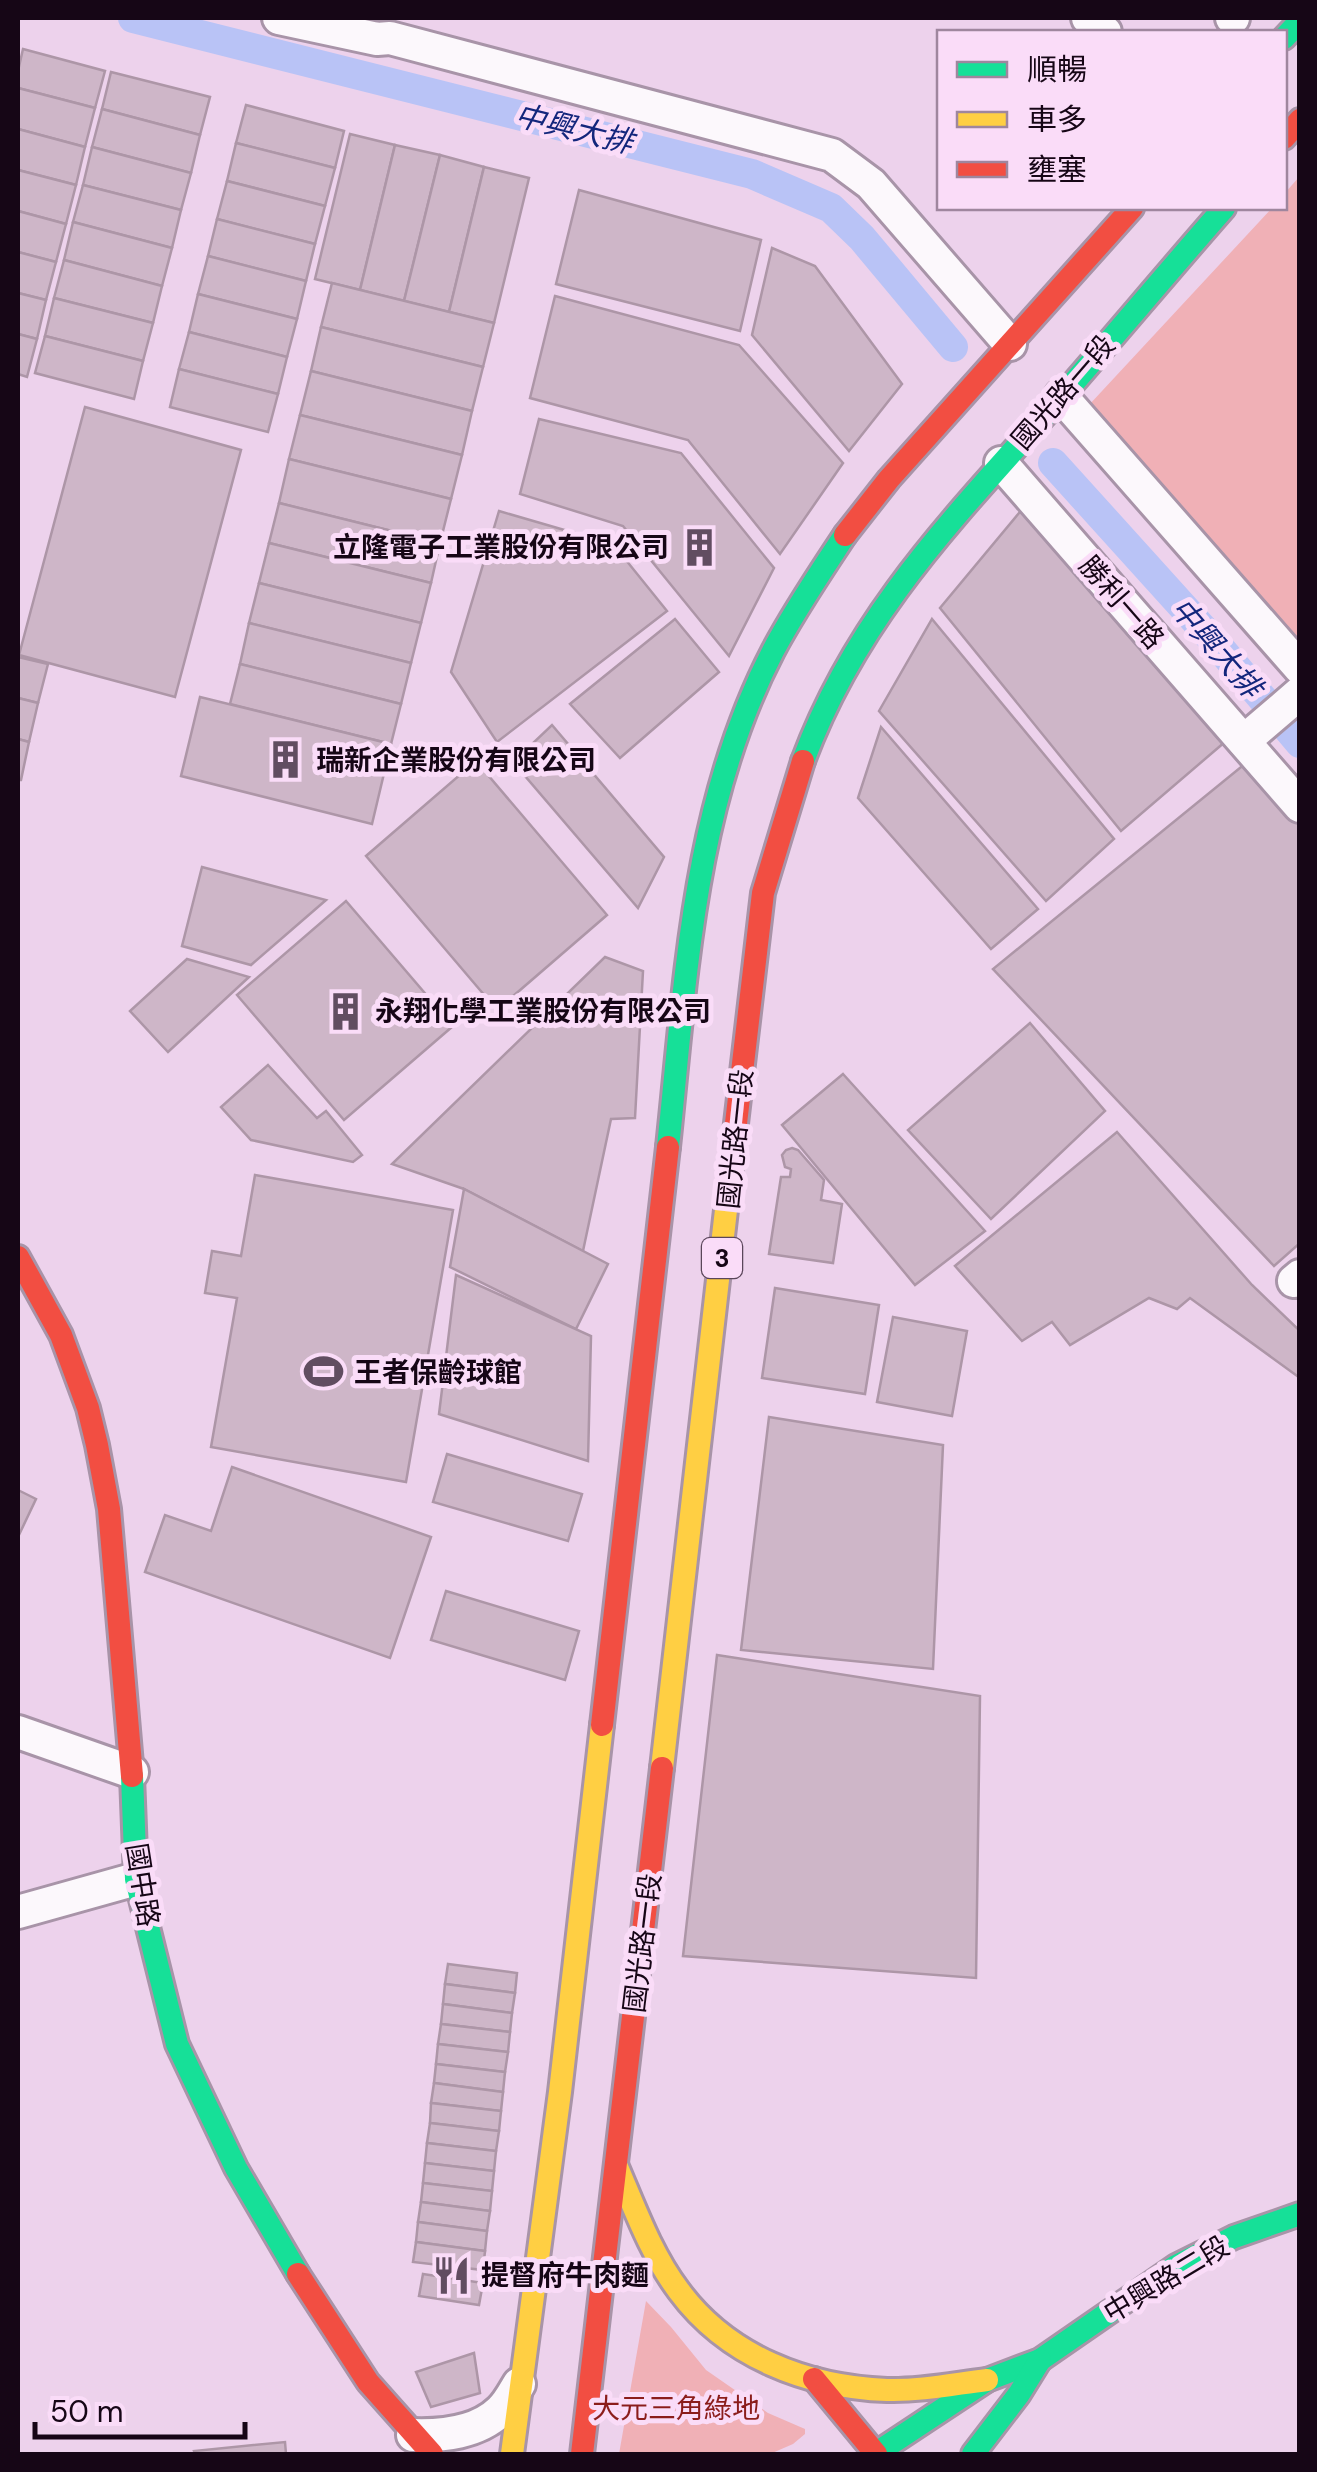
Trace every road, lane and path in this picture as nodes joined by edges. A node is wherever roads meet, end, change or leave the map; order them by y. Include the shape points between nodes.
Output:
1 (279, 18) edge
2 (393, 28) edge
3 (1130, 210) edge
4 (1222, 210) edge
5 (1010, 344) junction
6 (1061, 396) junction
7 (1001, 463) junction
8 (1300, 668) edge
9 (1300, 693) edge
10 (1244, 741) junction
11 (1300, 806) edge
12 (18, 1258) edge
13 (18, 1732) edge
14 (132, 1772) junction
15 (136, 1879) junction
16 (18, 1912) edge
17 (616, 2167) junction
18 (1300, 2214) edge
19 (1040, 2360) junction
20 (814, 2379) junction
21 (522, 2380) junction
22 (987, 2380) junction
23 (422, 2445) edge
24 (512, 2454) edge
25 (582, 2454) edge
26 (876, 2454) edge
27 (973, 2454) edge

1 - 2 street via 377,39
2 - 5 street via 832,155 886,199
3 - 5 main road
4 - 6 main road, 國光路一段 / 3
5 - 21 main road via 889,479 796,608 744,716 701,863
6 - 7 main road, 國光路一段 / 3
6 - 8 street
7 - 10 street, 勝利一路
7 - 17 main road, 國光路一段 / 3 via 904,576 854,652 804,757 763,893
9 - 10 street
10 - 11 street, 勝利一路
12 - 14 main road, 國中路 via 61,1335 97,1445 109,1509
13 - 14 street
14 - 15 main road, 國中路
15 - 16 street
15 - 23 main road, 國中路 via 177,2044 208,2113 310,2294 368,2382
17 - 20 main road via 678,2290 704,2320 732,2345
17 - 25 main road, 國光路一段 / 3
18 - 19 main road, 中興路二段 via 1176,2266
19 - 22 main road, 中興路二段
19 - 27 main road, 中興路二段
20 - 22 main road via 891,2390
20 - 26 main road
21 - 23 street via 502,2410
21 - 24 main road
22 - 26 main road, 中興路二段

